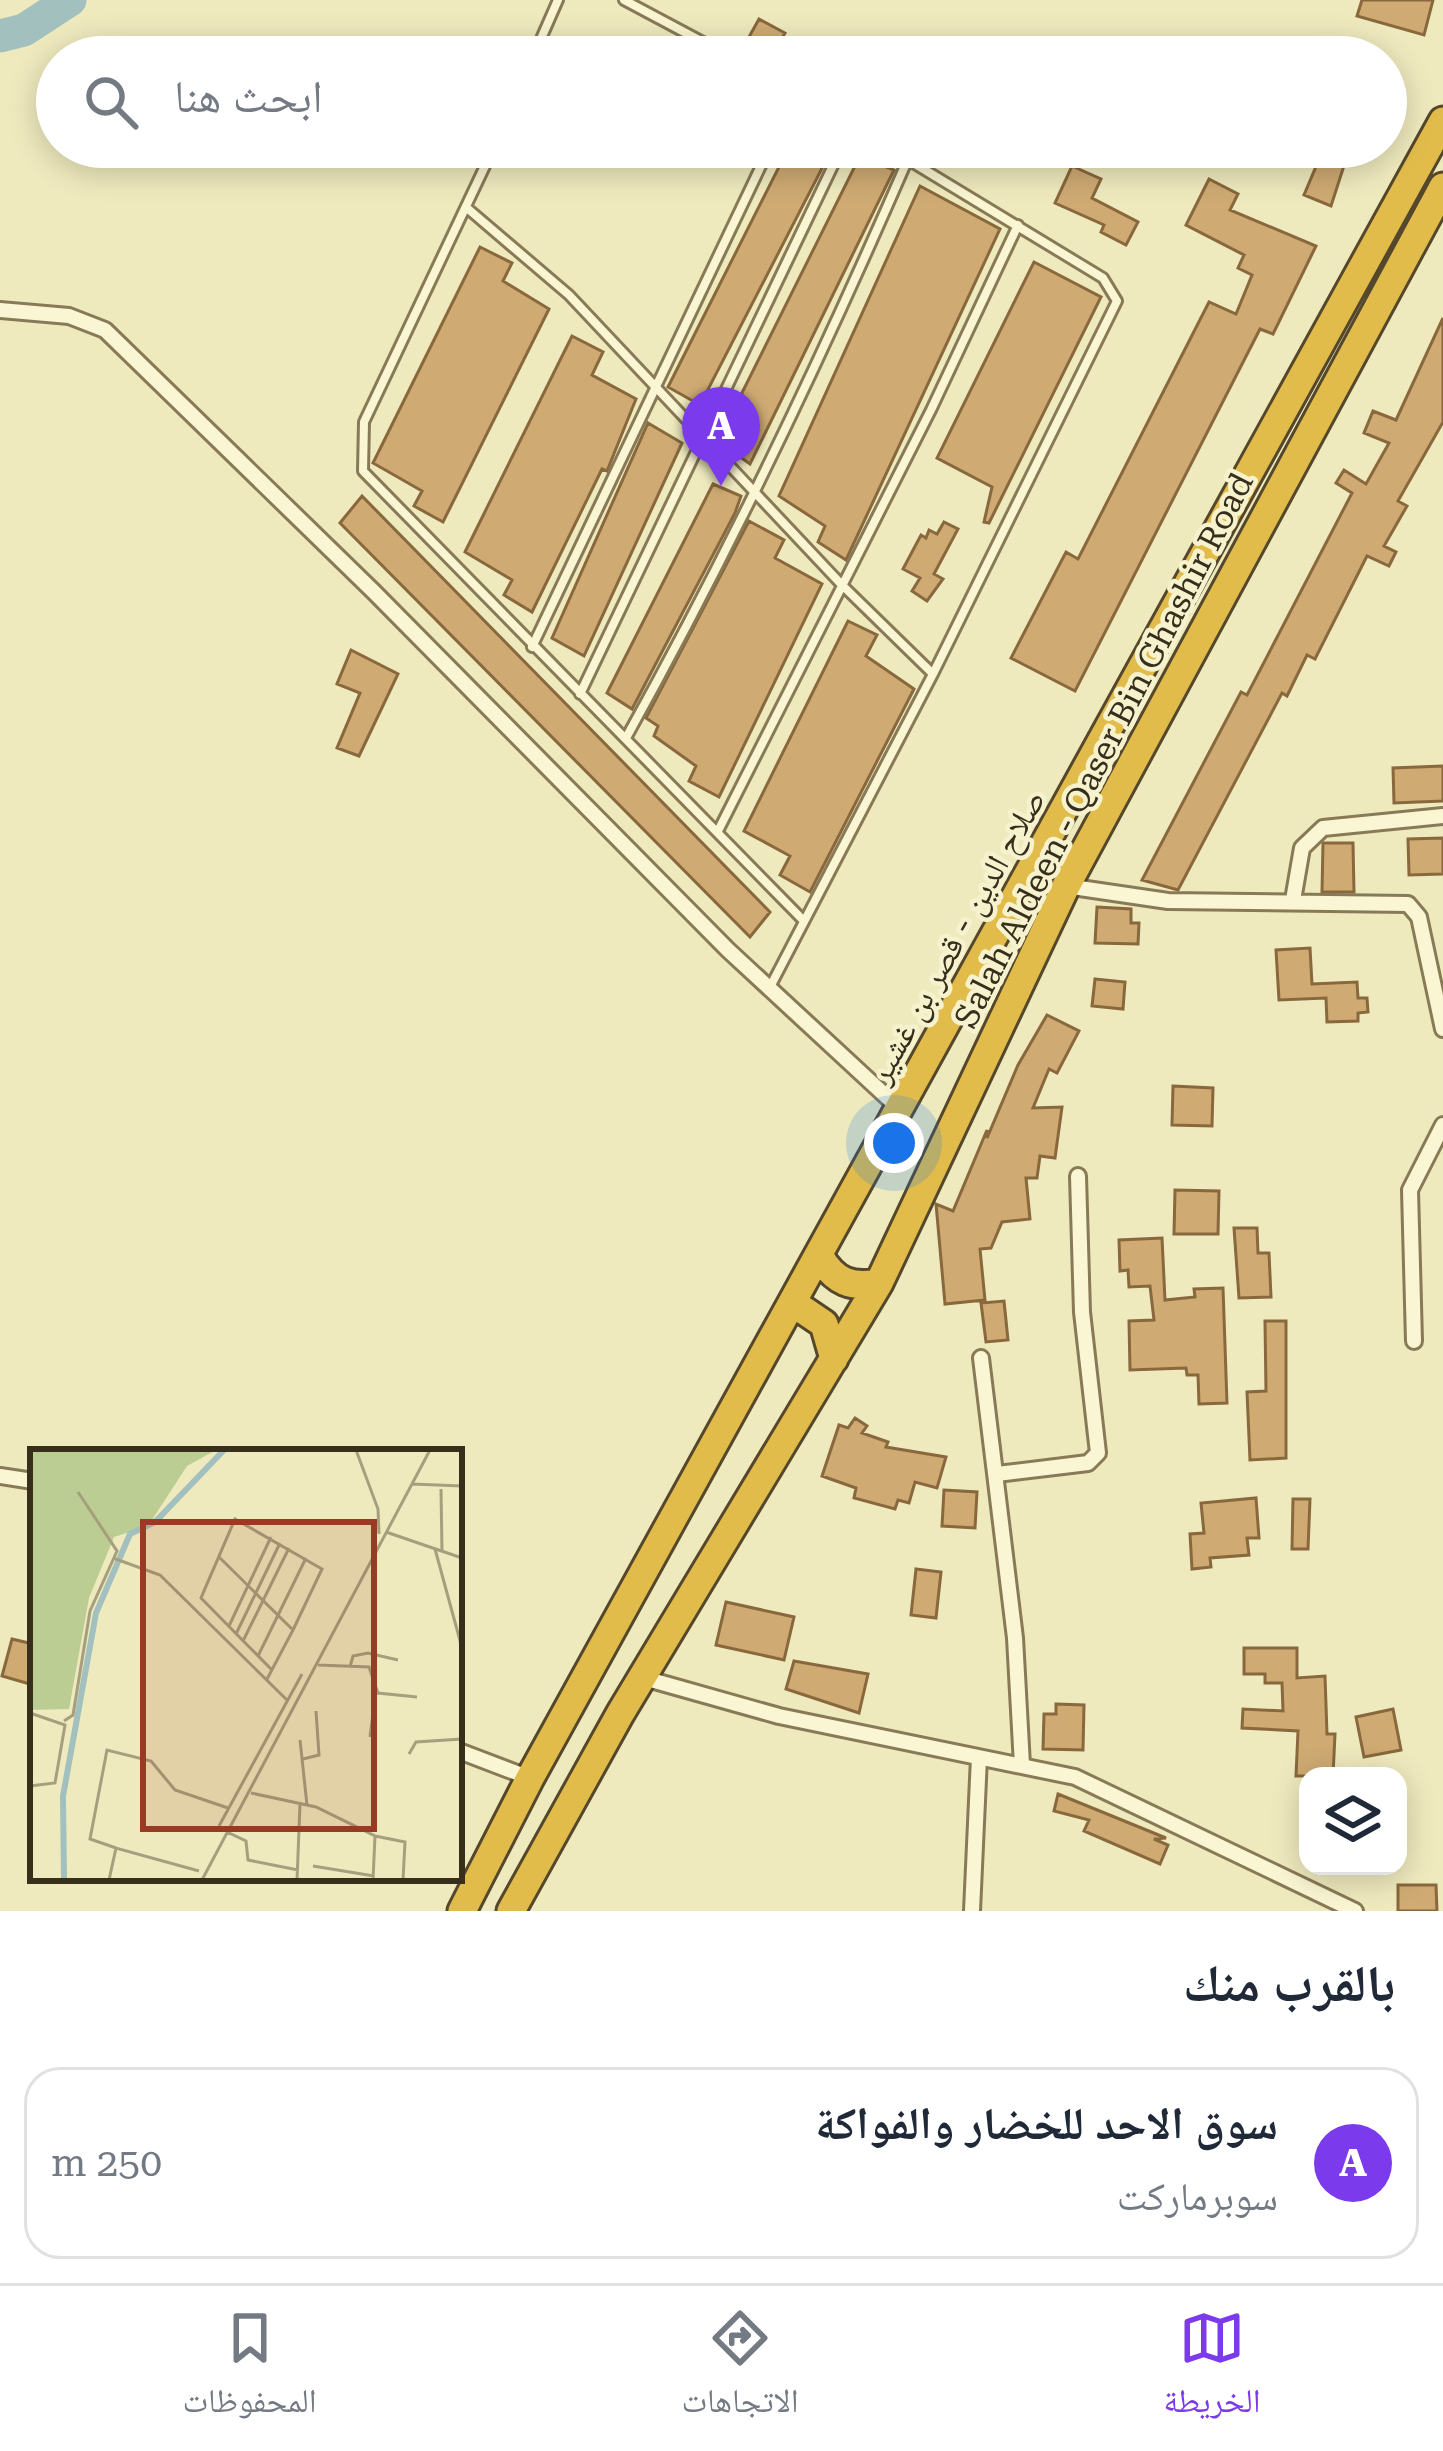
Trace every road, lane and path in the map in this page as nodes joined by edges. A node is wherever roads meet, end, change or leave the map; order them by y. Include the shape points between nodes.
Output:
1 (558, 0) edge
2 (624, 0) edge
3 (542, 36) edge
4 (692, 36) edge
5 (1443, 121) edge
6 (485, 168) edge
7 (760, 168) edge
8 (832, 168) edge
9 (904, 168) edge
10 (922, 168) edge
11 (1443, 187) edge
12 (467, 208) junction
13 (1018, 225) junction
14 (0, 310) edge
15 (653, 384) junction
16 (702, 440) junction
17 (753, 492) junction
18 (841, 584) junction
19 (532, 647) junction
20 (933, 674) junction
21 (580, 694) junction
22 (626, 738) junction
23 (1443, 816) edge
24 (718, 831) junction
25 (1066, 886) junction
26 (1293, 900) junction
27 (804, 921) junction
28 (768, 990) junction
29 (1443, 1030) edge
30 (902, 1112) junction
31 (1443, 1125) edge
32 (1078, 1176) dead end
33 (820, 1257) junction
34 (879, 1283) junction
35 (793, 1303) junction
36 (1414, 1341) dead end
37 (981, 1358) dead end
38 (834, 1359) junction
39 (997, 1474) junction
40 (0, 1476) edge
41 (30, 1481) edge
42 (644, 1678) junction
43 (462, 1752) edge
44 (979, 1757) junction
45 (1022, 1766) junction
46 (530, 1778) junction
47 (462, 1911) edge
48 (511, 1911) edge
49 (972, 1911) edge
50 (1355, 1911) edge

1 - 3 lane
2 - 4 lane
5 - 30 highway, صلاح الدين - قصر بن غشير
6 - 12 lane
7 - 15 lane
8 - 16 lane
9 - 17 lane
10 - 13 lane
11 - 25 highway, Salah Aldeen - Qaser Bin Ghashir Road
12 - 15 lane via 568,295
12 - 19 lane via 364,422 363,470
13 - 18 lane
13 - 20 lane via 1103,278 1117,301
14 - 28 street via 85,319 105,330
15 - 16 lane
15 - 19 lane
16 - 17 lane
16 - 21 lane
17 - 18 lane
17 - 22 lane
18 - 20 lane
18 - 24 lane
19 - 21 lane
20 - 27 lane
21 - 22 lane
22 - 24 lane
23 - 26 street via 1323,828 1302,848
24 - 27 lane
25 - 26 street via 1168,901
25 - 34 highway, Salah Aldeen - Qaser Bin Ghashir Road
26 - 29 street via 1414,908
27 - 28 lane
28 - 30 street
30 - 33 highway, صلاح الدين - قصر بن غشير
31 - 36 street via 1409,1190
32 - 39 street via 1098,1453 1088,1463
33 - 34 highway via 837,1279
33 - 35 highway, صلاح الدين - قصر بن غشير
34 - 38 highway, Salah Aldeen - Qaser Bin Ghashir Road
35 - 38 highway via 824,1324
35 - 46 highway, صلاح الدين - قصر بن غشير
37 - 39 street
38 - 42 highway, Salah Aldeen - Qaser Bin Ghashir Road
39 - 45 street
40 - 41 street
42 - 44 street
42 - 48 highway, Salah Aldeen - Qaser Bin Ghashir Road
43 - 46 street
44 - 45 street
44 - 49 street
45 - 50 street via 1110,1791
46 - 47 highway, صلاح الدين - قصر بن غشير

